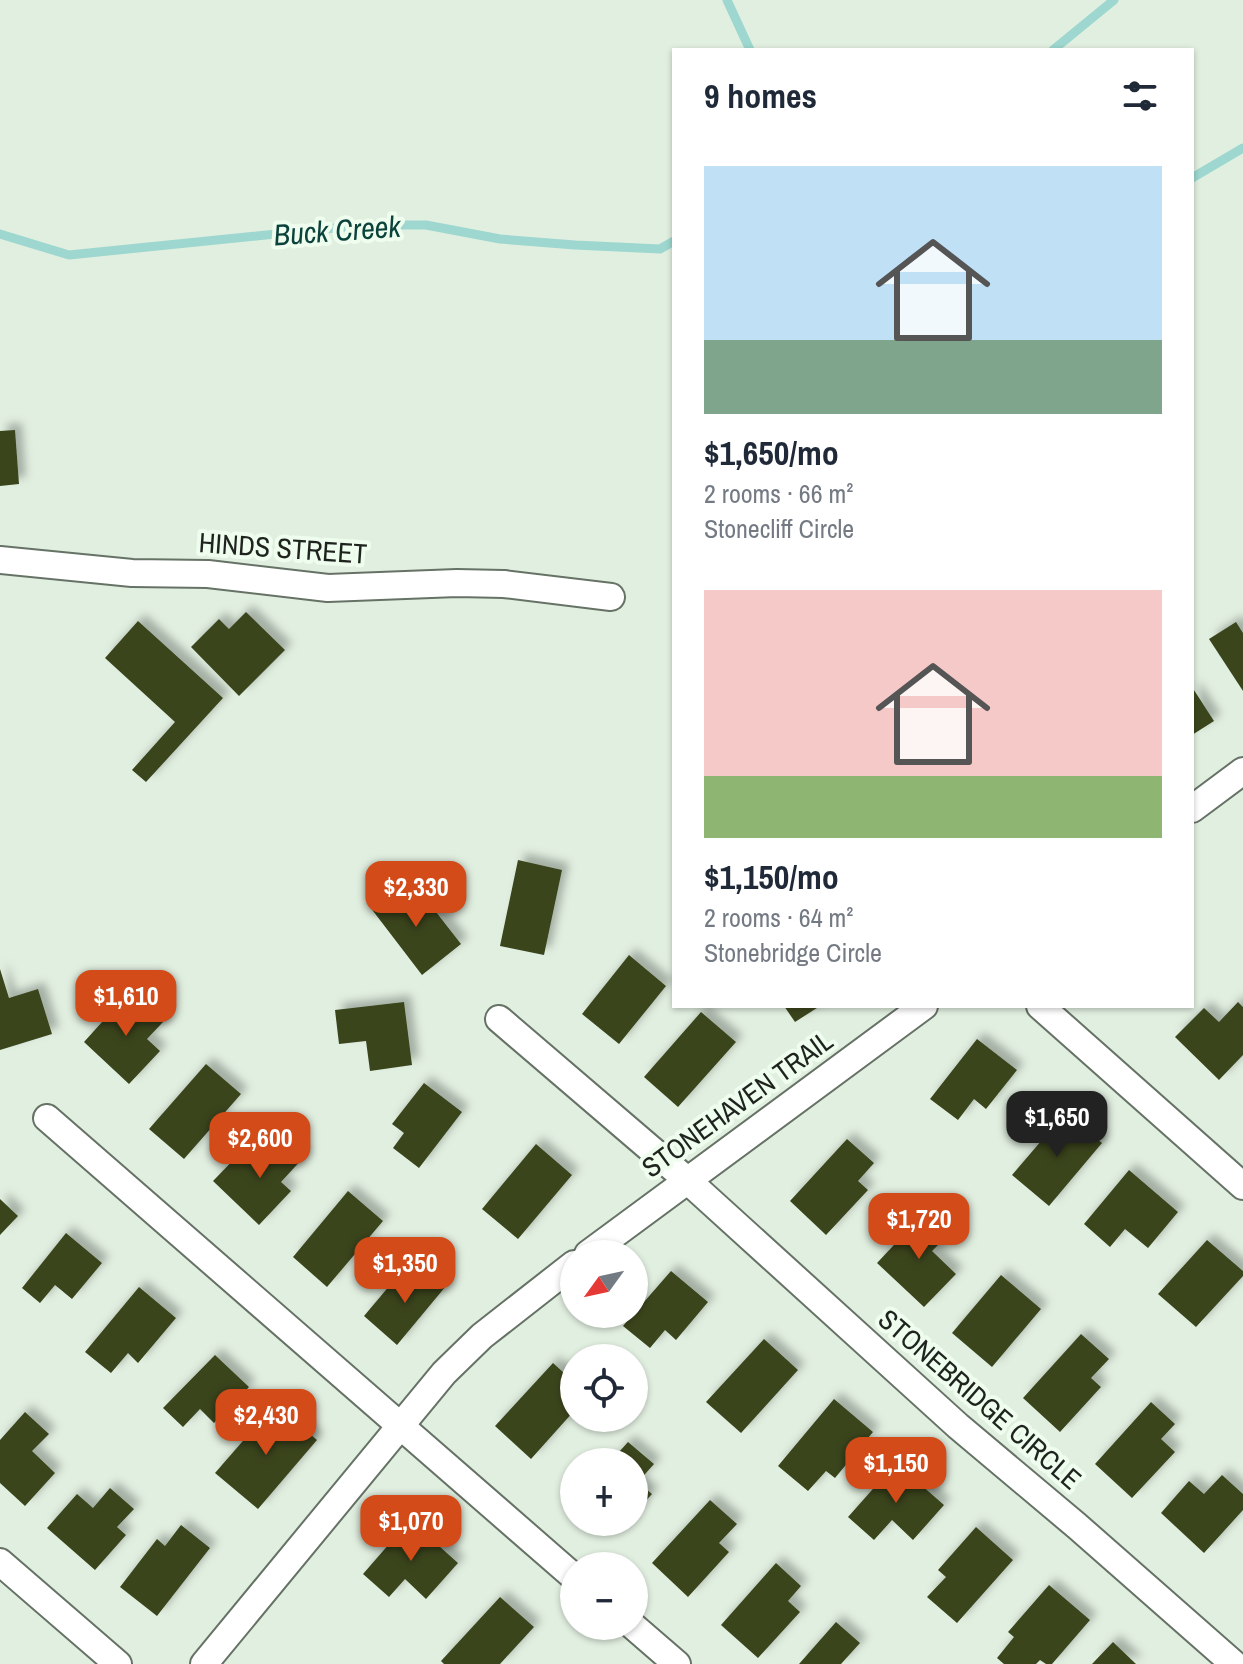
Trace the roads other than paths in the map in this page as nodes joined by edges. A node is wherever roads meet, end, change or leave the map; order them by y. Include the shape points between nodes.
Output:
1 (0, 560) edge
2 (611, 597) dead end
3 (1243, 771) edge
4 (1194, 808) edge
5 (921, 1008) edge
6 (1042, 1008) edge
7 (499, 1019) dead end
8 (47, 1118) dead end
9 (687, 1180) junction
10 (1243, 1186) edge
11 (607, 1240) edge
12 (560, 1275) edge
13 (400, 1425) junction
14 (0, 1562) edge
15 (560, 1565) edge
16 (648, 1639) edge
17 (118, 1664) edge
18 (204, 1664) edge
19 (677, 1664) edge
20 (1234, 1664) edge

1 - 2 street, HINDS STREET via 328,588 504,584
3 - 4 street
5 - 9 street, STONEHAVEN TRAIL
6 - 10 street
7 - 9 street, STONEBRIDGE CIRCLE
8 - 13 street
9 - 11 street, STONEHAVEN TRAIL
9 - 20 street, STONEBRIDGE CIRCLE via 958,1426
12 - 13 street via 482,1336
13 - 15 street
13 - 18 street
14 - 17 street
16 - 19 street

